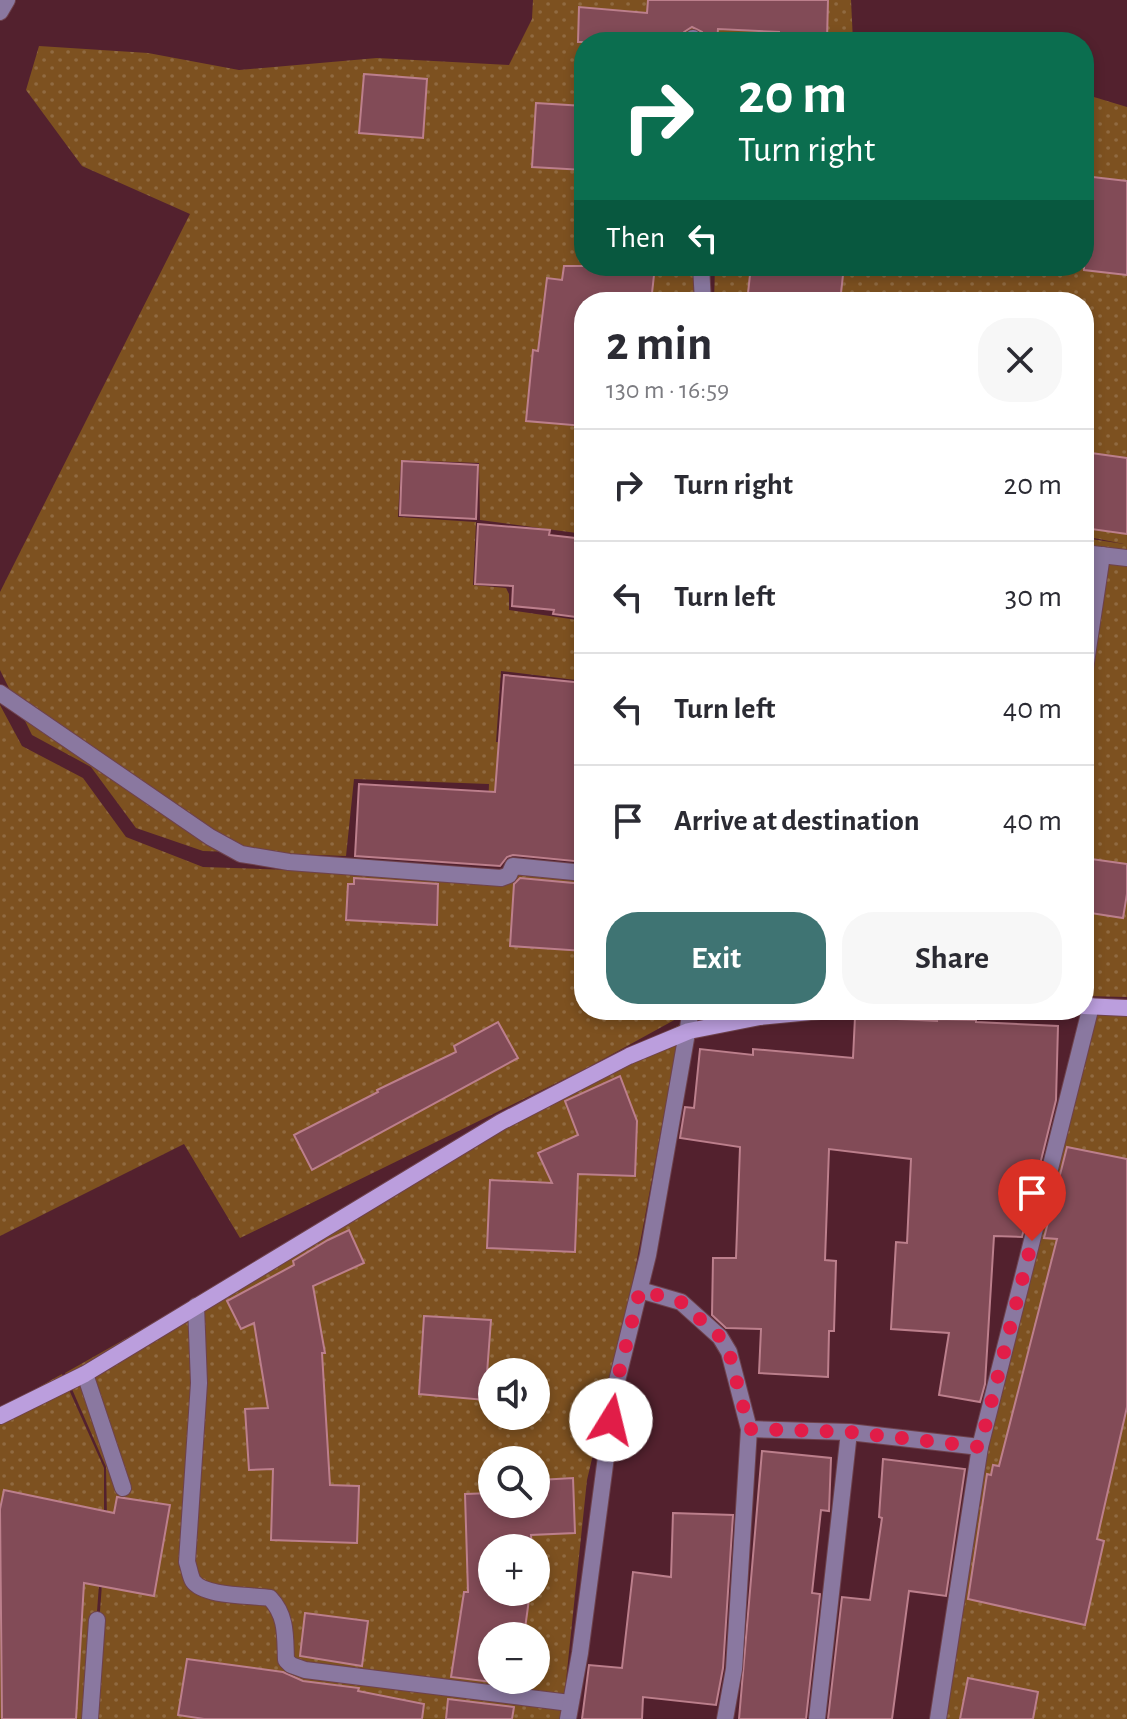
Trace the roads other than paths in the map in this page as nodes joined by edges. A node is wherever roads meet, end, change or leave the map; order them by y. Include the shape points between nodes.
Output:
1 (7, 0) edge
2 (0, 12) edge
3 (1094, 554) edge
4 (1102, 555) junction
5 (1127, 558) edge
6 (1094, 609) edge
7 (0, 693) edge
8 (574, 872) edge
9 (1094, 1006) edge
10 (1127, 1008) edge
11 (690, 1020) edge
12 (745, 1020) edge
13 (1085, 1020) edge
14 (689, 1031) junction
15 (640, 1290) junction
16 (196, 1306) junction
17 (85, 1374) junction
18 (0, 1416) edge
19 (749, 1429) junction
20 (849, 1432) junction
21 (980, 1447) junction
22 (123, 1488) dead end
23 (97, 1620) dead end
24 (569, 1711) edge
25 (90, 1719) edge
26 (725, 1719) edge
27 (817, 1719) edge
28 (938, 1719) edge

1 - 2 street
3 - 4 street
4 - 5 street
4 - 6 street
7 - 8 street via 241,854 501,878 513,866
9 - 10 street
11 - 14 street
12 - 14 street
13 - 21 street
14 - 15 street
14 - 16 street via 501,1122
15 - 19 street via 681,1302 720,1337 729,1352
15 - 24 street via 615,1389
16 - 17 street
16 - 24 street via 199,1383 187,1562 193,1582 217,1593 270,1598 284,1624 286,1660 305,1670
17 - 18 street
17 - 22 street
19 - 20 street
19 - 26 street via 734,1669
20 - 21 street
20 - 27 street
21 - 28 street
23 - 25 street

